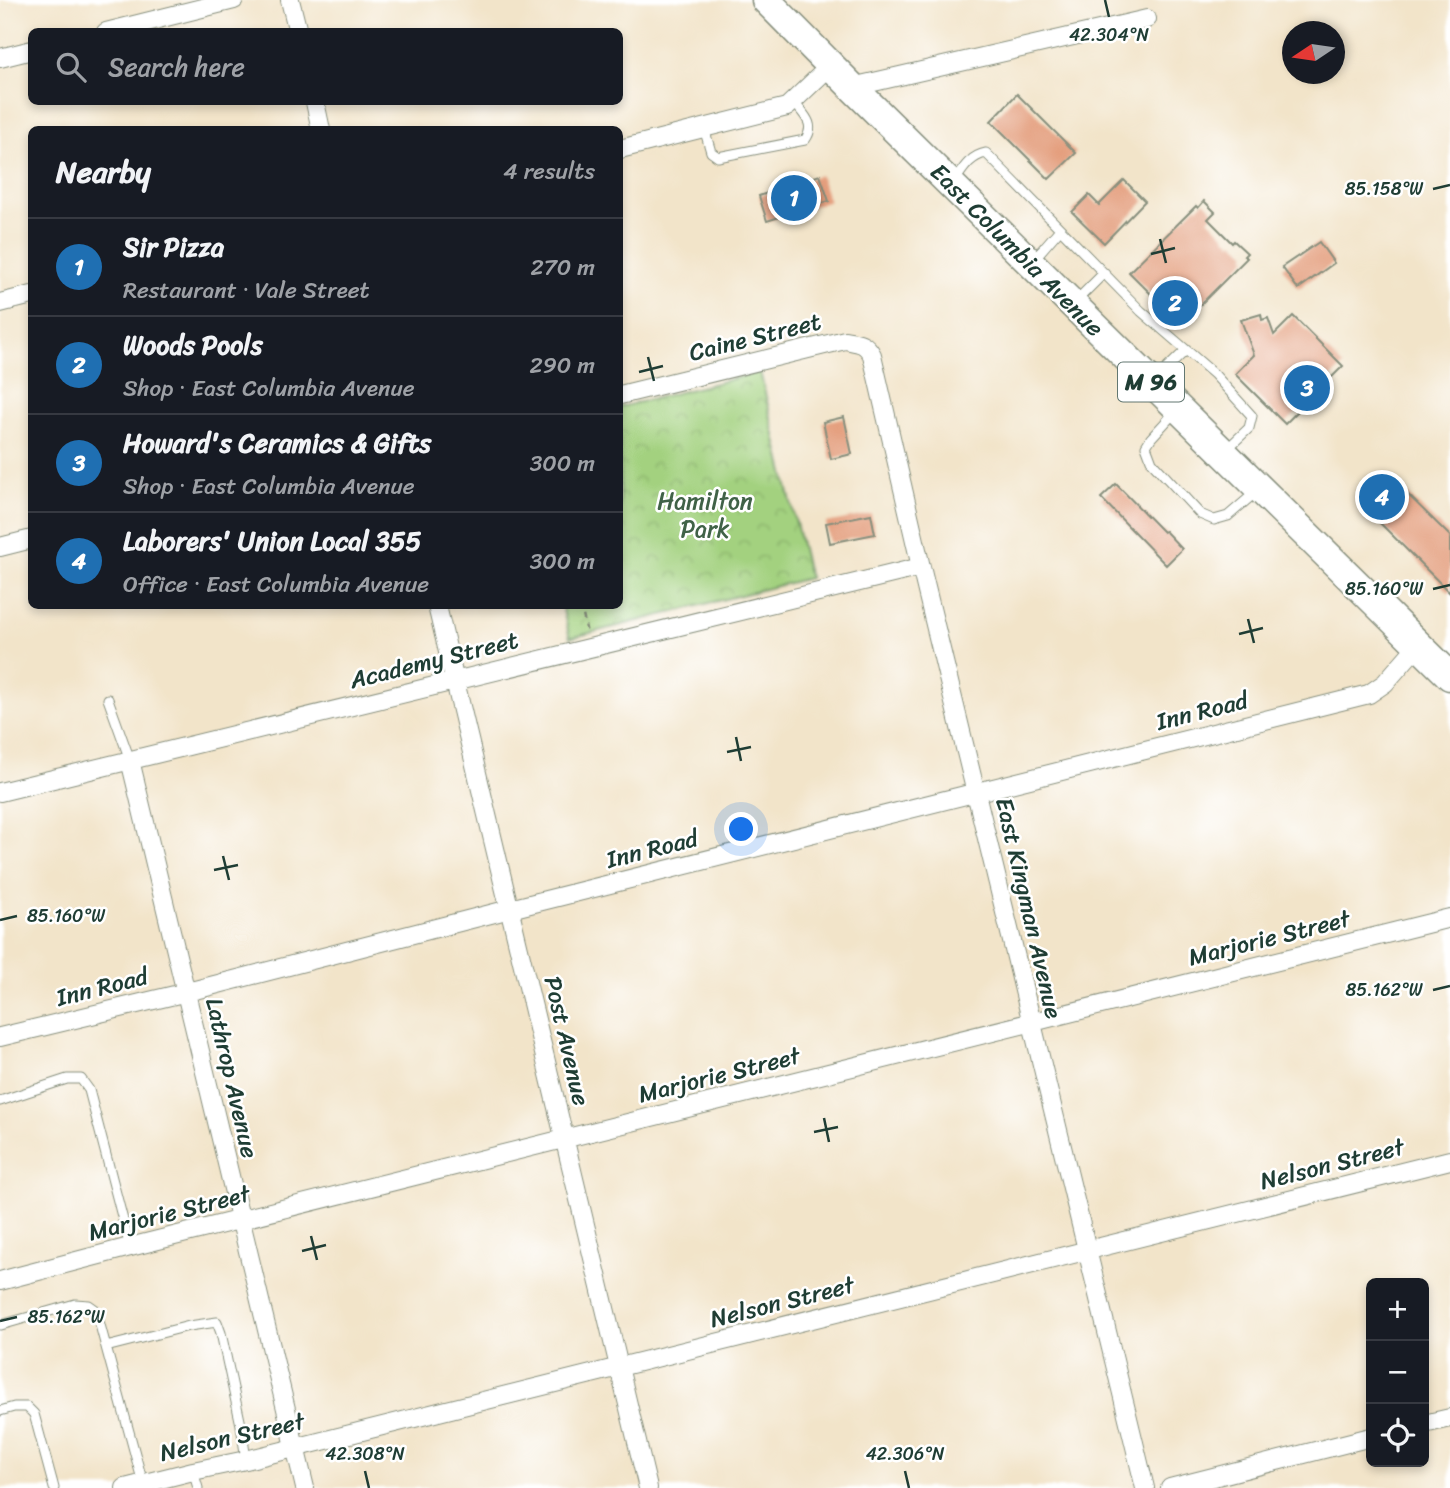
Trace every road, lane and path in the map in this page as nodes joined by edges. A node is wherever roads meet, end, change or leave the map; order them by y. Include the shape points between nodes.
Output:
1 (234, 0) edge
2 (290, 0) edge
3 (766, 0) edge
4 (1147, 19) dead end
5 (122, 28) edge
6 (297, 28) edge
7 (28, 51) edge
8 (0, 58) edge
9 (830, 66) junction
10 (852, 87) junction
11 (793, 101) junction
12 (316, 105) edge
13 (320, 126) edge
14 (704, 128) junction
15 (623, 148) edge
16 (951, 186) junction
17 (1060, 229) junction
18 (1030, 263) junction
19 (1104, 273) junction
20 (28, 296) edge
21 (0, 303) edge
22 (1073, 305) junction
23 (861, 343) joint
24 (1186, 350) junction
25 (1152, 383) junction
26 (623, 395) edge
27 (1178, 409) junction
28 (1223, 452) junction
29 (1260, 489) junction
30 (28, 540) edge
31 (0, 547) edge
32 (921, 567) junction
33 (439, 609) edge
34 (582, 609) edge
35 (1418, 645) junction
36 (590, 647) junction
37 (1450, 676) edge
38 (455, 680) junction
39 (108, 699) dead end
40 (130, 760) junction
41 (0, 792) edge
42 (977, 793) junction
43 (510, 909) junction
44 (1450, 918) edge
45 (187, 992) junction
46 (1031, 1022) junction
47 (0, 1037) edge
48 (0, 1101) edge
49 (565, 1139) junction
50 (1450, 1160) edge
51 (241, 1220) junction
52 (130, 1247) junction
53 (1087, 1252) junction
54 (0, 1281) edge
55 (0, 1323) edge
56 (106, 1347) junction
57 (620, 1367) junction
58 (0, 1410) edge
59 (1450, 1418) edge
60 (1429, 1423) edge
61 (1366, 1438) edge
62 (296, 1448) junction
63 (246, 1461) junction
64 (196, 1479) edge
65 (138, 1487) edge
66 (54, 1488) edge
67 (305, 1488) edge
68 (648, 1488) edge
69 (1145, 1488) edge
70 (1170, 1488) edge

1 - 5 street
2 - 6 street
3 - 9 main road, East Columbia Avenue / M 96
4 - 10 street
7 - 8 street
9 - 10 main road, East Columbia Avenue / M 96
9 - 11 street
10 - 16 main road, East Columbia Avenue / M 96
11 - 14 street via 787,107
11 - 14 lane via 811,125 805,139 719,157 711,152
12 - 13 street
14 - 15 street
16 - 17 lane via 970,160 986,153
16 - 18 main road, East Columbia Avenue / M 96
17 - 18 lane
17 - 19 lane
18 - 22 main road, East Columbia Avenue / M 96
19 - 22 lane
19 - 24 lane
20 - 21 street
22 - 25 main road, East Columbia Avenue / M 96
23 - 26 street, Caine Street via 845,340
23 - 32 street, East Kingman Avenue via 872,355
24 - 25 lane
24 - 28 lane via 1252,416 1249,428
25 - 27 main road, East Columbia Avenue / M 96
27 - 28 main road, East Columbia Avenue / M 96
27 - 29 lane via 1146,446 1153,462 1200,514 1214,520 1228,516
28 - 29 main road, East Columbia Avenue / M 96
29 - 35 main road, East Columbia Avenue / M 96
30 - 31 street
32 - 36 street, Academy Street
32 - 42 street, East Kingman Avenue
33 - 38 street, Post Avenue
34 - 36 path
35 - 37 main road, East Columbia Avenue / M 96
35 - 42 street, Inn Road via 1385,683 1369,694
36 - 38 street, Academy Street
38 - 40 street, Academy Street
38 - 43 street, Post Avenue
39 - 40 lane
40 - 41 street, Academy Street
40 - 45 street, Lathrop Avenue
42 - 43 street, Inn Road
42 - 46 street, East Kingman Avenue
43 - 45 street, Inn Road
43 - 49 street, Post Avenue
44 - 46 street, Marjorie Street
45 - 47 street, Inn Road
45 - 51 street, Lathrop Avenue
46 - 49 street, Marjorie Street
46 - 53 street, East Kingman Avenue
48 - 52 lane via 81,1079 89,1090
49 - 51 street, Marjorie Street
49 - 57 street, Post Avenue
50 - 53 street, Nelson Street
51 - 52 street, Marjorie Street
51 - 62 street, Lathrop Avenue
52 - 54 street, Marjorie Street
53 - 57 street, Nelson Street
53 - 69 street, East Kingman Avenue
55 - 56 lane via 75,1304 89,1305 96,1310
56 - 63 lane via 217,1322
56 - 65 lane
57 - 62 street, Nelson Street
57 - 68 street, Post Avenue
58 - 66 lane via 27,1407 34,1414
59 - 60 street
61 - 70 street
62 - 63 street, Nelson Street
62 - 67 street, Lathrop Avenue
63 - 64 street, Nelson Street
64 - 65 street, Nelson Street

